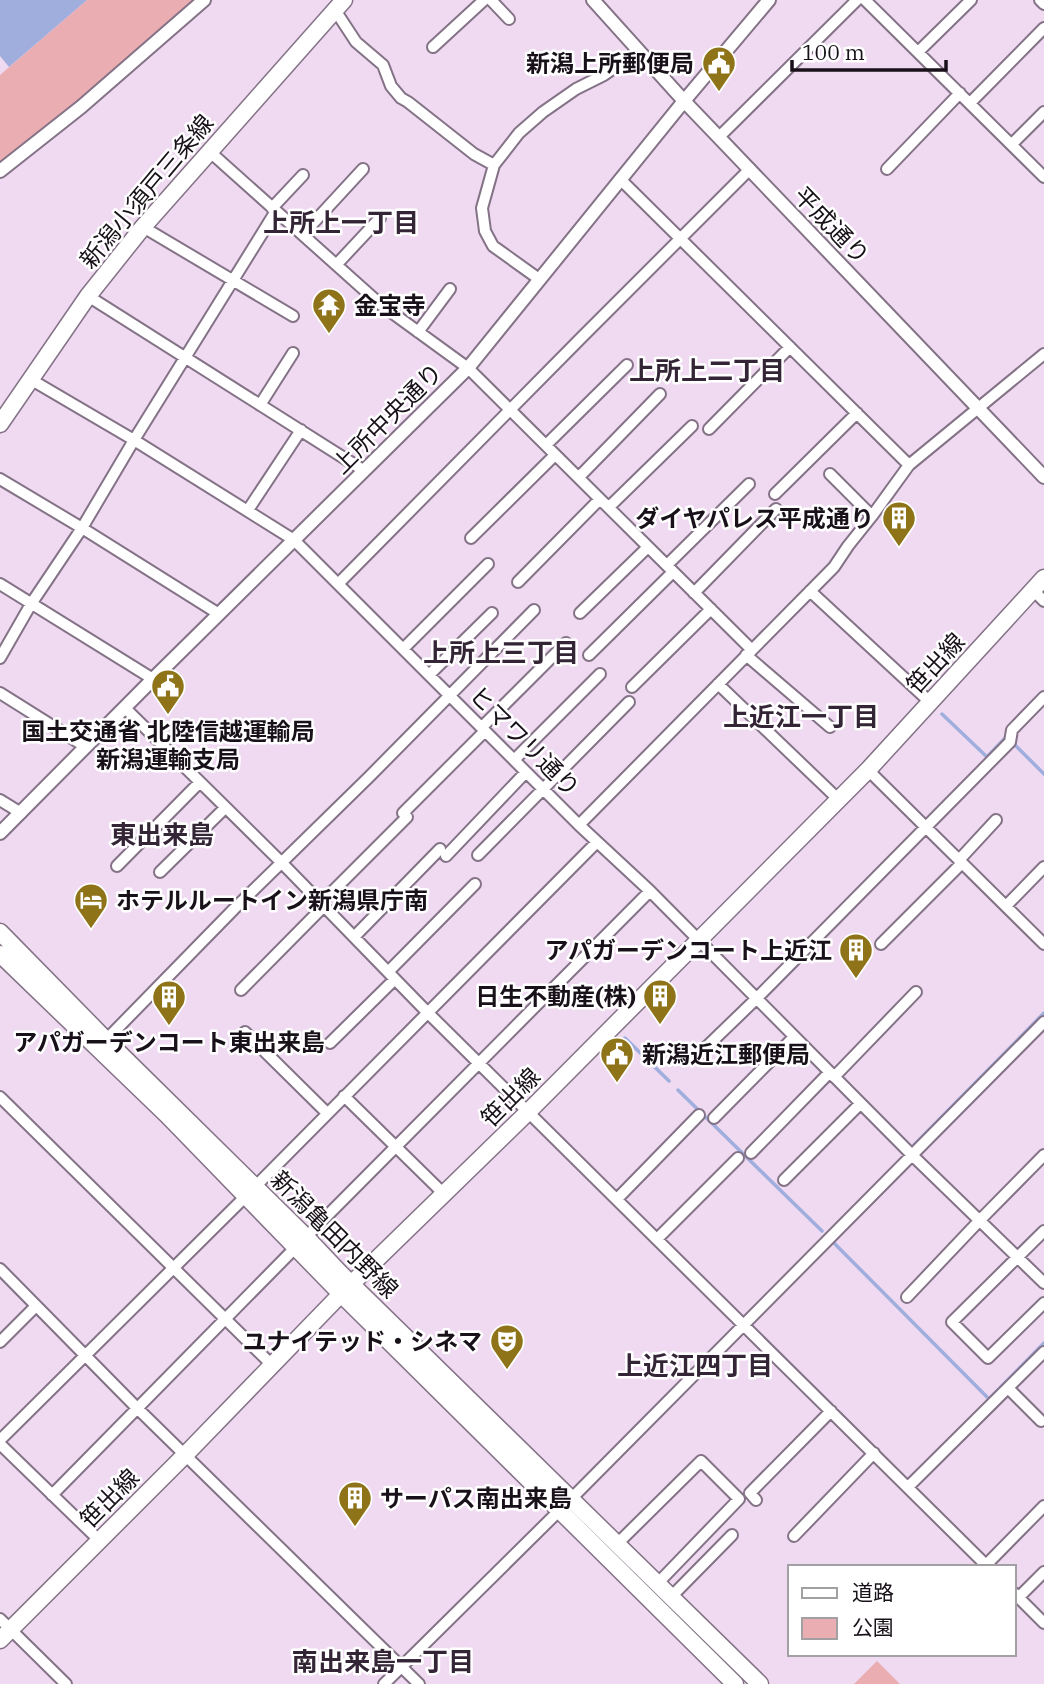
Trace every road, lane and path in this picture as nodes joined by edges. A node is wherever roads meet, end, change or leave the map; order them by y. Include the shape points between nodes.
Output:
1 (204, 0) edge
2 (484, 0) edge
3 (491, 0) edge
4 (769, 0) edge
5 (857, 0) edge
6 (865, 0) edge
7 (971, 0) edge
8 (595, 1) edge
9 (340, 5) edge
10 (509, 19) dead end
11 (1044, 28) edge
12 (433, 47) dead end
13 (639, 51) junction
14 (918, 52) junction
15 (960, 93) junction
16 (684, 101) junction
17 (970, 103) junction
18 (1044, 112) edge
19 (719, 138) junction
20 (1012, 144) junction
21 (209, 151) junction
22 (494, 165) junction
23 (363, 169) dead end
24 (750, 169) junction
25 (887, 169) dead end
26 (0, 171) edge
27 (303, 175) dead end
28 (1044, 177) edge
29 (620, 180) junction
30 (274, 210) junction
31 (380, 218) dead end
32 (143, 227) junction
33 (303, 234) junction
34 (680, 239) junction
35 (337, 264) junction
36 (539, 279) junction
37 (233, 280) junction
38 (450, 289) dead end
39 (88, 296) junction
40 (293, 316) dead end
41 (418, 332) junction
42 (790, 347) junction
43 (293, 353) dead end
44 (1044, 354) edge
45 (186, 359) junction
46 (628, 365) dead end
47 (468, 368) junction
48 (30, 379) junction
49 (660, 394) dead end
50 (260, 405) junction
51 (978, 407) junction
52 (510, 410) junction
53 (857, 413) junction
54 (0, 424) edge
55 (692, 426) dead end
56 (709, 429) dead end
57 (301, 430) junction
58 (134, 440) junction
59 (546, 445) junction
60 (555, 455) junction
61 (909, 465) junction
62 (363, 470) junction
63 (830, 474) dead end
64 (579, 477) junction
65 (1044, 477) edge
66 (0, 479) edge
67 (749, 484) dead end
68 (775, 494) dead end
69 (605, 503) junction
70 (776, 509) dead end
71 (248, 510) junction
72 (873, 516) junction
73 (82, 528) junction
74 (471, 538) dead end
75 (294, 540) junction
76 (648, 547) junction
77 (488, 564) dead end
78 (670, 569) junction
79 (518, 582) dead end
80 (0, 584) edge
81 (338, 584) junction
82 (1040, 590) edge
83 (810, 591) junction
84 (694, 593) junction
85 (31, 604) junction
86 (710, 609) junction
87 (534, 610) dead end
88 (492, 613) dead end
89 (219, 614) junction
90 (580, 614) dead end
91 (566, 643) dead end
92 (403, 649) junction
93 (749, 652) junction
94 (589, 655) dead end
95 (0, 658) edge
96 (600, 674) dead end
97 (429, 675) junction
98 (153, 679) junction
99 (718, 684) junction
100 (632, 687) dead end
101 (0, 693) edge
102 (450, 695) junction
103 (1044, 697) edge
104 (629, 702) dead end
105 (930, 702) junction
106 (125, 708) junction
107 (830, 727) dead end
108 (483, 729) junction
109 (86, 747) junction
110 (514, 760) junction
111 (868, 770) junction
112 (526, 772) junction
113 (200, 782) junction
114 (543, 789) junction
115 (838, 799) junction
116 (0, 800) edge
117 (225, 808) junction
118 (21, 813) junction
119 (996, 820) dead end
120 (579, 825) junction
121 (926, 827) junction
122 (0, 833) edge
123 (597, 842) junction
124 (478, 855) dead end
125 (960, 861) junction
126 (282, 863) junction
127 (117, 866) dead end
128 (1044, 867) edge
129 (160, 872) dead end
130 (475, 884) dead end
131 (650, 891) junction
132 (322, 905) junction
133 (1006, 906) junction
134 (0, 932) edge
135 (354, 937) junction
136 (698, 941) junction
137 (1043, 941) edge
138 (881, 944) dead end
139 (0, 954) edge
140 (391, 975) junction
141 (242, 990) dead end
142 (916, 992) dead end
143 (756, 999) junction
144 (427, 1012) junction
145 (1044, 1022) edge
146 (245, 1032) dead end
147 (794, 1037) junction
148 (106, 1040) junction
149 (330, 1043) dead end
150 (696, 1057) dead end
151 (478, 1063) junction
152 (831, 1075) junction
153 (344, 1096) junction
154 (0, 1097) edge
155 (860, 1104) junction
156 (327, 1112) junction
157 (528, 1112) junction
158 (699, 1115) dead end
159 (714, 1118) dead end
160 (396, 1146) junction
161 (751, 1153) dead end
162 (1044, 1155) edge
163 (912, 1156) junction
164 (738, 1158) dead end
165 (783, 1180) dead end
166 (250, 1191) junction
167 (444, 1194) junction
168 (617, 1199) junction
169 (980, 1220) junction
170 (1044, 1231) edge
171 (657, 1239) junction
172 (301, 1243) junction
173 (1018, 1258) junction
174 (174, 1267) junction
175 (0, 1269) edge
176 (1044, 1283) edge
177 (346, 1289) junction
178 (907, 1297) dead end
179 (1044, 1303) edge
180 (36, 1306) junction
181 (225, 1319) junction
182 (743, 1324) junction
183 (0, 1342) edge
184 (1044, 1352) edge
185 (86, 1356) junction
186 (271, 1364) junction
187 (1008, 1388) junction
188 (137, 1408) junction
189 (831, 1411) junction
190 (1041, 1421) dead end
191 (0, 1442) edge
192 (874, 1453) junction
193 (186, 1454) junction
194 (908, 1487) junction
195 (52, 1494) junction
196 (756, 1500) dead end
197 (565, 1504) junction
198 (1044, 1506) edge
199 (732, 1535) dead end
200 (794, 1536) dead end
201 (99, 1541) junction
202 (617, 1544) junction
203 (986, 1565) edge
204 (988, 1565) edge
205 (1044, 1572) edge
206 (657, 1584) junction
207 (1017, 1595) edge
208 (671, 1597) junction
209 (1044, 1623) edge
210 (4, 1629) edge
211 (401, 1666) junction
212 (66, 1684) edge
213 (384, 1684) edge
214 (419, 1684) edge
215 (735, 1684) edge
216 (760, 1684) edge

1 - 26 street
2 - 12 street
3 - 10 street
4 - 16 street, 上所中央通り
5 - 19 street
6 - 14 street
7 - 14 street
8 - 13 street, 平成通り
9 - 21 main road, 新潟小須戸三条線
9 - 22 street via 356,42 383,65 401,98
11 - 17 street
13 - 16 street, 平成通り
13 - 22 street via 543,112
14 - 15 street
15 - 17 street
15 - 25 street
16 - 19 street, 平成通り
16 - 29 street, 上所中央通り
17 - 20 street
18 - 20 street
19 - 24 street, 平成通り
20 - 28 street
21 - 30 street
21 - 32 main road, 新潟小須戸三条線
22 - 36 street via 482,208 485,232 493,246
23 - 33 street
24 - 34 street
24 - 51 street, 平成通り
27 - 30 street
29 - 34 street
29 - 36 street, 上所中央通り
30 - 33 street
30 - 37 street
31 - 35 street
32 - 37 street
32 - 39 main road, 新潟小須戸三条線
33 - 35 street
34 - 42 street
34 - 52 street
35 - 41 street
36 - 47 street, 上所中央通り
37 - 40 street
37 - 45 street
38 - 41 street
39 - 45 street
39 - 48 main road, 新潟小須戸三条線
41 - 47 street
42 - 53 street
42 - 56 street
43 - 50 street
44 - 51 street
45 - 50 street
45 - 58 street
46 - 59 street
47 - 52 street
47 - 62 street, 上所中央通り
48 - 54 main road, 新潟小須戸三条線
48 - 58 street, ヒマワリ通り
49 - 64 street
50 - 57 street
51 - 61 street
51 - 65 street, 平成通り
52 - 59 street
52 - 81 street
53 - 61 street
53 - 68 street
55 - 69 street
57 - 62 street
57 - 71 street
58 - 71 street, ヒマワリ通り
58 - 73 street
59 - 60 street
60 - 64 street
60 - 74 street
61 - 72 street
62 - 75 street, 上所中央通り
63 - 72 street
64 - 69 street
66 - 73 street
67 - 78 street
69 - 76 street
69 - 79 street
70 - 84 street
71 - 75 street, ヒマワリ通り
72 - 83 street
73 - 85 street
73 - 89 street
75 - 81 street, ヒマワリ通り
75 - 89 street, 上所中央通り
76 - 78 street
76 - 90 street
77 - 92 street
78 - 84 street
78 - 94 street
80 - 85 street
81 - 92 street, ヒマワリ通り
82 - 105 main road, 笹出線
83 - 93 street
83 - 105 street
84 - 86 street
85 - 95 street
85 - 98 street
86 - 93 street
86 - 100 street
87 - 102 street
88 - 97 street
89 - 98 street, 上所中央通り
91 - 108 street
92 - 97 street, ヒマワリ通り
93 - 99 street
93 - 107 street
96 - 110 street
97 - 102 street, ヒマワリ通り
98 - 106 street, 上所中央通り
99 - 115 street
99 - 120 street
101 - 109 street
102 - 108 street, ヒマワリ通り
102 - 126 street
103 - 121 street via 1012,730 1010,742
104 - 114 street
105 - 111 main road, 笹出線
106 - 109 street, 上所中央通り
106 - 113 street
108 - 110 street, ヒマワリ通り
108 - 132 street
109 - 118 street, 上所中央通り
110 - 112 street, ヒマワリ通り
111 - 115 main road, 笹出線
111 - 121 street
112 - 114 street, ヒマワリ通り
112 - 135 street
113 - 117 street
113 - 127 street
114 - 120 street, ヒマワリ通り
114 - 124 street
115 - 136 main road, 笹出線
116 - 118 street
117 - 126 street
117 - 129 street
118 - 122 street, 上所中央通り
119 - 125 street
120 - 123 street, ヒマワリ通り
121 - 125 street
121 - 143 street
123 - 131 street, ヒマワリ通り
123 - 144 street
125 - 133 street
125 - 138 street
126 - 132 street
126 - 148 street
128 - 133 street
130 - 140 street
131 - 136 street, ヒマワリ通り
131 - 151 street
132 - 135 street
132 - 141 street
133 - 137 street
134 - 148 main road, 新潟亀田内野線
135 - 140 street
136 - 143 street, ヒマワリ通り
136 - 157 main road, 笹出線
139 - 166 main road, 新潟亀田内野線
140 - 144 street
140 - 149 street
142 - 152 street
143 - 147 street, ヒマワリ通り
143 - 150 street
144 - 151 street
144 - 153 street
145 - 163 street
146 - 156 street
147 - 152 street, ヒマワリ通り
147 - 159 street
148 - 166 main road, 新潟亀田内野線
151 - 157 street
151 - 160 street
152 - 155 street, ヒマワリ通り
152 - 161 street
153 - 156 street
153 - 160 street
154 - 174 street
155 - 163 street, ヒマワリ通り
155 - 165 street
156 - 166 street
157 - 167 main road, 笹出線
157 - 168 street
158 - 168 street
160 - 167 street
160 - 172 street
162 - 169 street
163 - 169 street, ヒマワリ通り
163 - 182 street
164 - 171 street
166 - 172 main road, 新潟亀田内野線
166 - 174 street
167 - 177 main road, 笹出線
168 - 171 street
169 - 173 street, ヒマワリ通り
169 - 178 street
170 - 173 street
171 - 182 street
172 - 177 main road, 新潟亀田内野線
172 - 181 street
173 - 176 street, ヒマワリ通り
173 - 179 street via 952,1322 988,1358
174 - 181 street
174 - 185 street
175 - 180 street
177 - 186 main road, 笹出線
177 - 197 main road, 新潟亀田内野線
180 - 183 street
180 - 185 street
181 - 186 street
181 - 188 street
182 - 189 street
182 - 197 street
184 - 187 street
185 - 188 street
185 - 191 street
186 - 193 main road, 笹出線
187 - 190 street
187 - 194 street
188 - 193 street
188 - 195 street
189 - 192 street
189 - 196 street via 750,1493
191 - 195 street
192 - 194 street
192 - 200 street
193 - 201 main road, 笹出線
193 - 211 street
194 - 203 street
195 - 201 street
197 - 202 main road, 新潟亀田内野線
197 - 211 street
197 - 215 main road, 新潟亀田内野線
198 - 204 street
199 - 208 street
201 - 210 main road, 笹出線
202 - 206 main road, 新潟亀田内野線
202 - 206 street via 701,1461 739,1499
205 - 207 street
206 - 208 main road, 新潟亀田内野線
207 - 209 street
208 - 216 main road, 新潟亀田内野線
210 - 212 street
211 - 213 street
211 - 214 street

